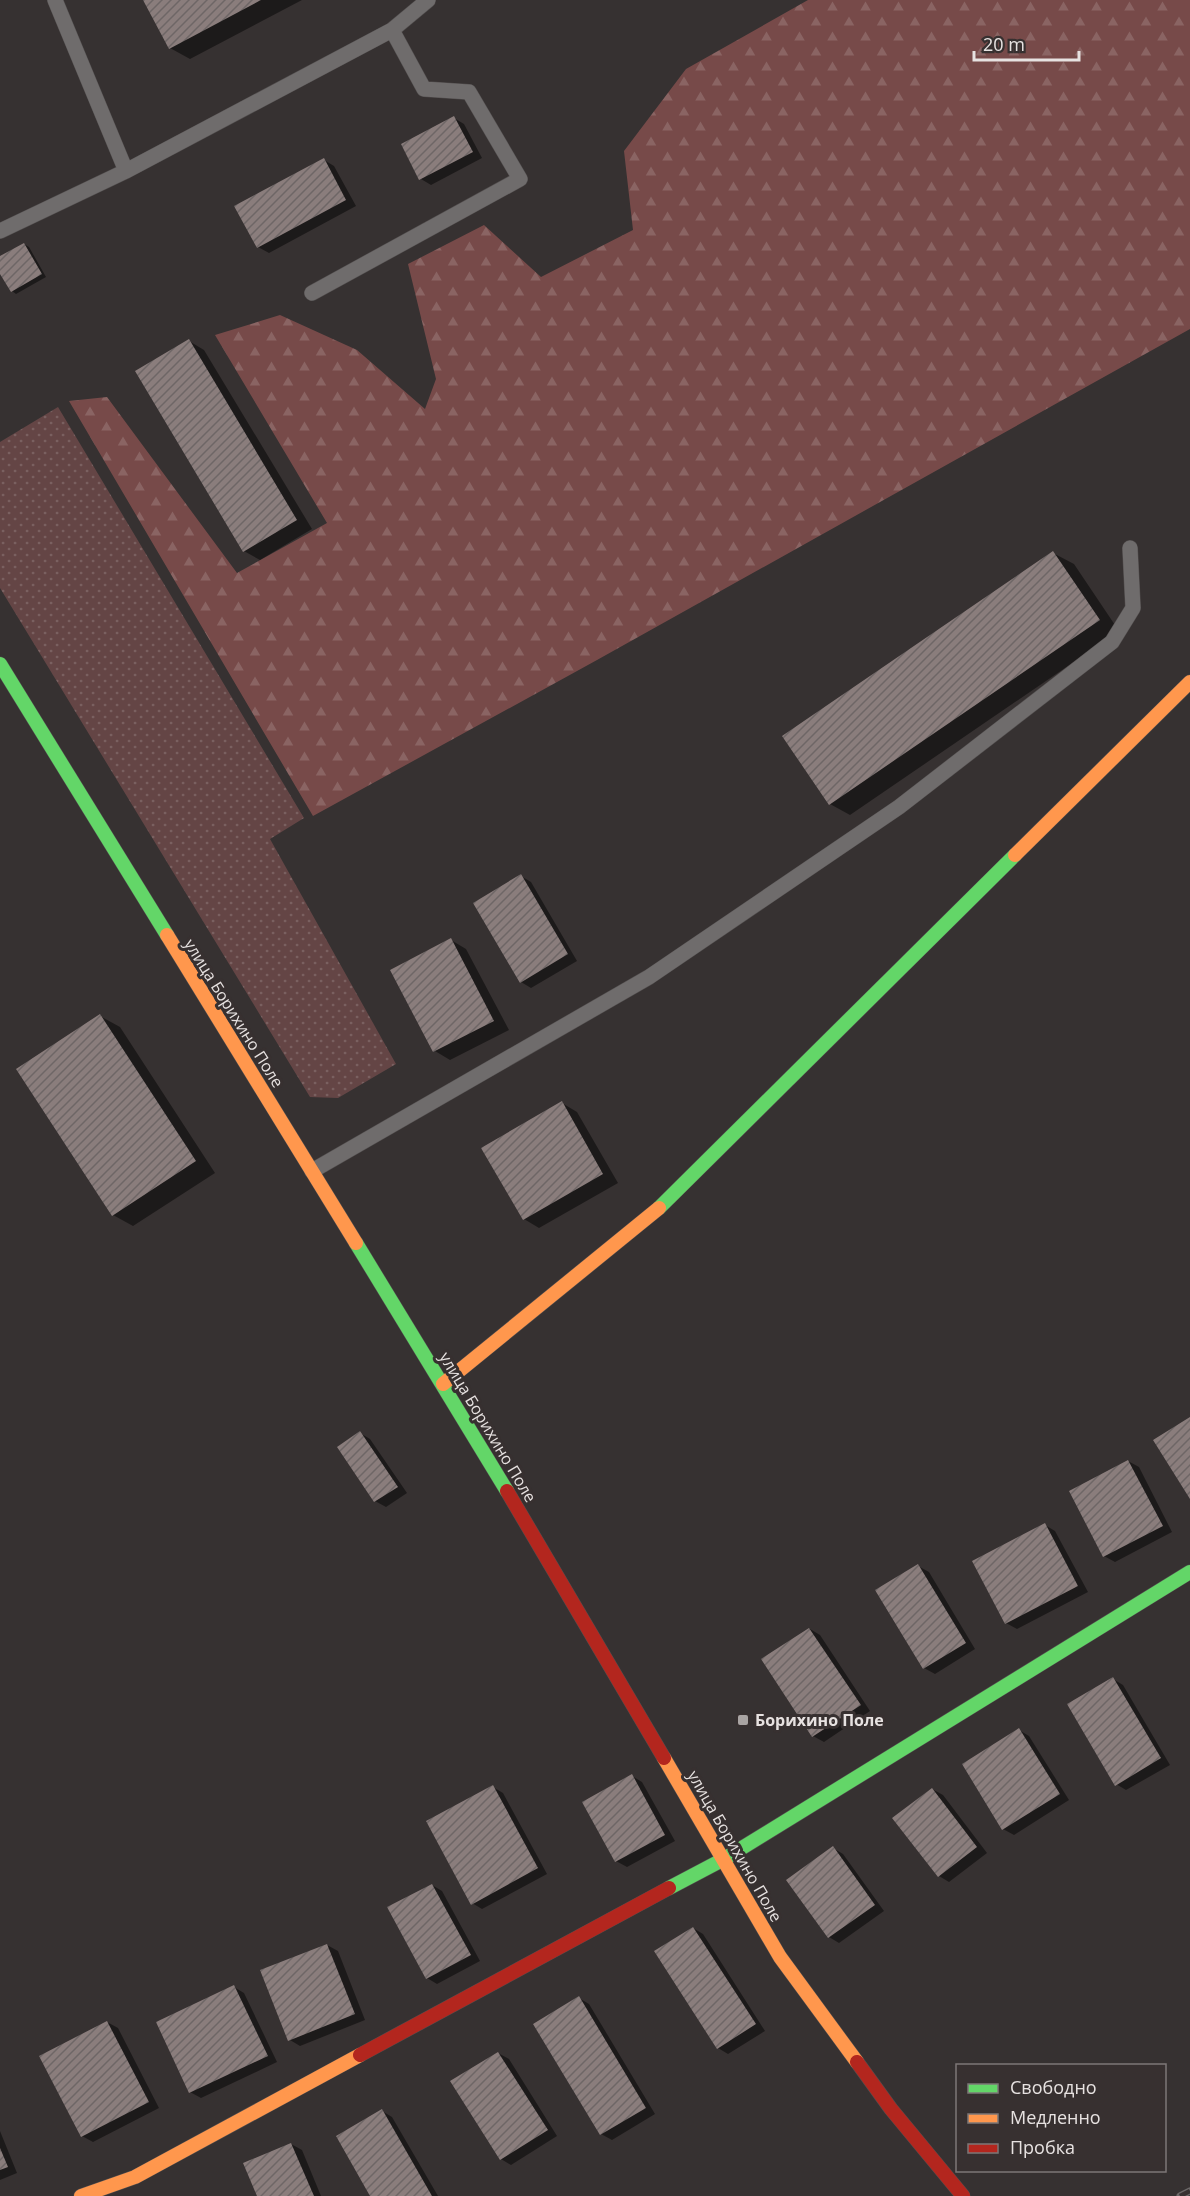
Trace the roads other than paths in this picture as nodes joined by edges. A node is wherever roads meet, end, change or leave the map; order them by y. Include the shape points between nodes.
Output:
1 (55, 0) edge
2 (428, 0) edge
3 (392, 30) junction
4 (126, 171) junction
5 (0, 231) edge
6 (312, 293) dead end
7 (1130, 548) dead end
8 (0, 664) edge
9 (1190, 682) edge
10 (312, 1171) junction
11 (443, 1384) junction
12 (1190, 1572) edge
13 (724, 1859) junction
14 (81, 2196) edge
15 (963, 2196) edge

1 - 4 lane
2 - 3 lane
3 - 4 lane
3 - 6 lane via 424,89 469,92 520,178
4 - 5 lane
7 - 10 lane via 1133,608 1112,642 899,807 648,977
8 - 10 street, улица Борихино Поле
9 - 11 street via 651,1216
10 - 11 street, улица Борихино Поле
11 - 13 street, улица Борихино Поле
12 - 13 street
13 - 14 street via 135,2177
13 - 15 street, улица Борихино Поле via 780,1957 891,2109

